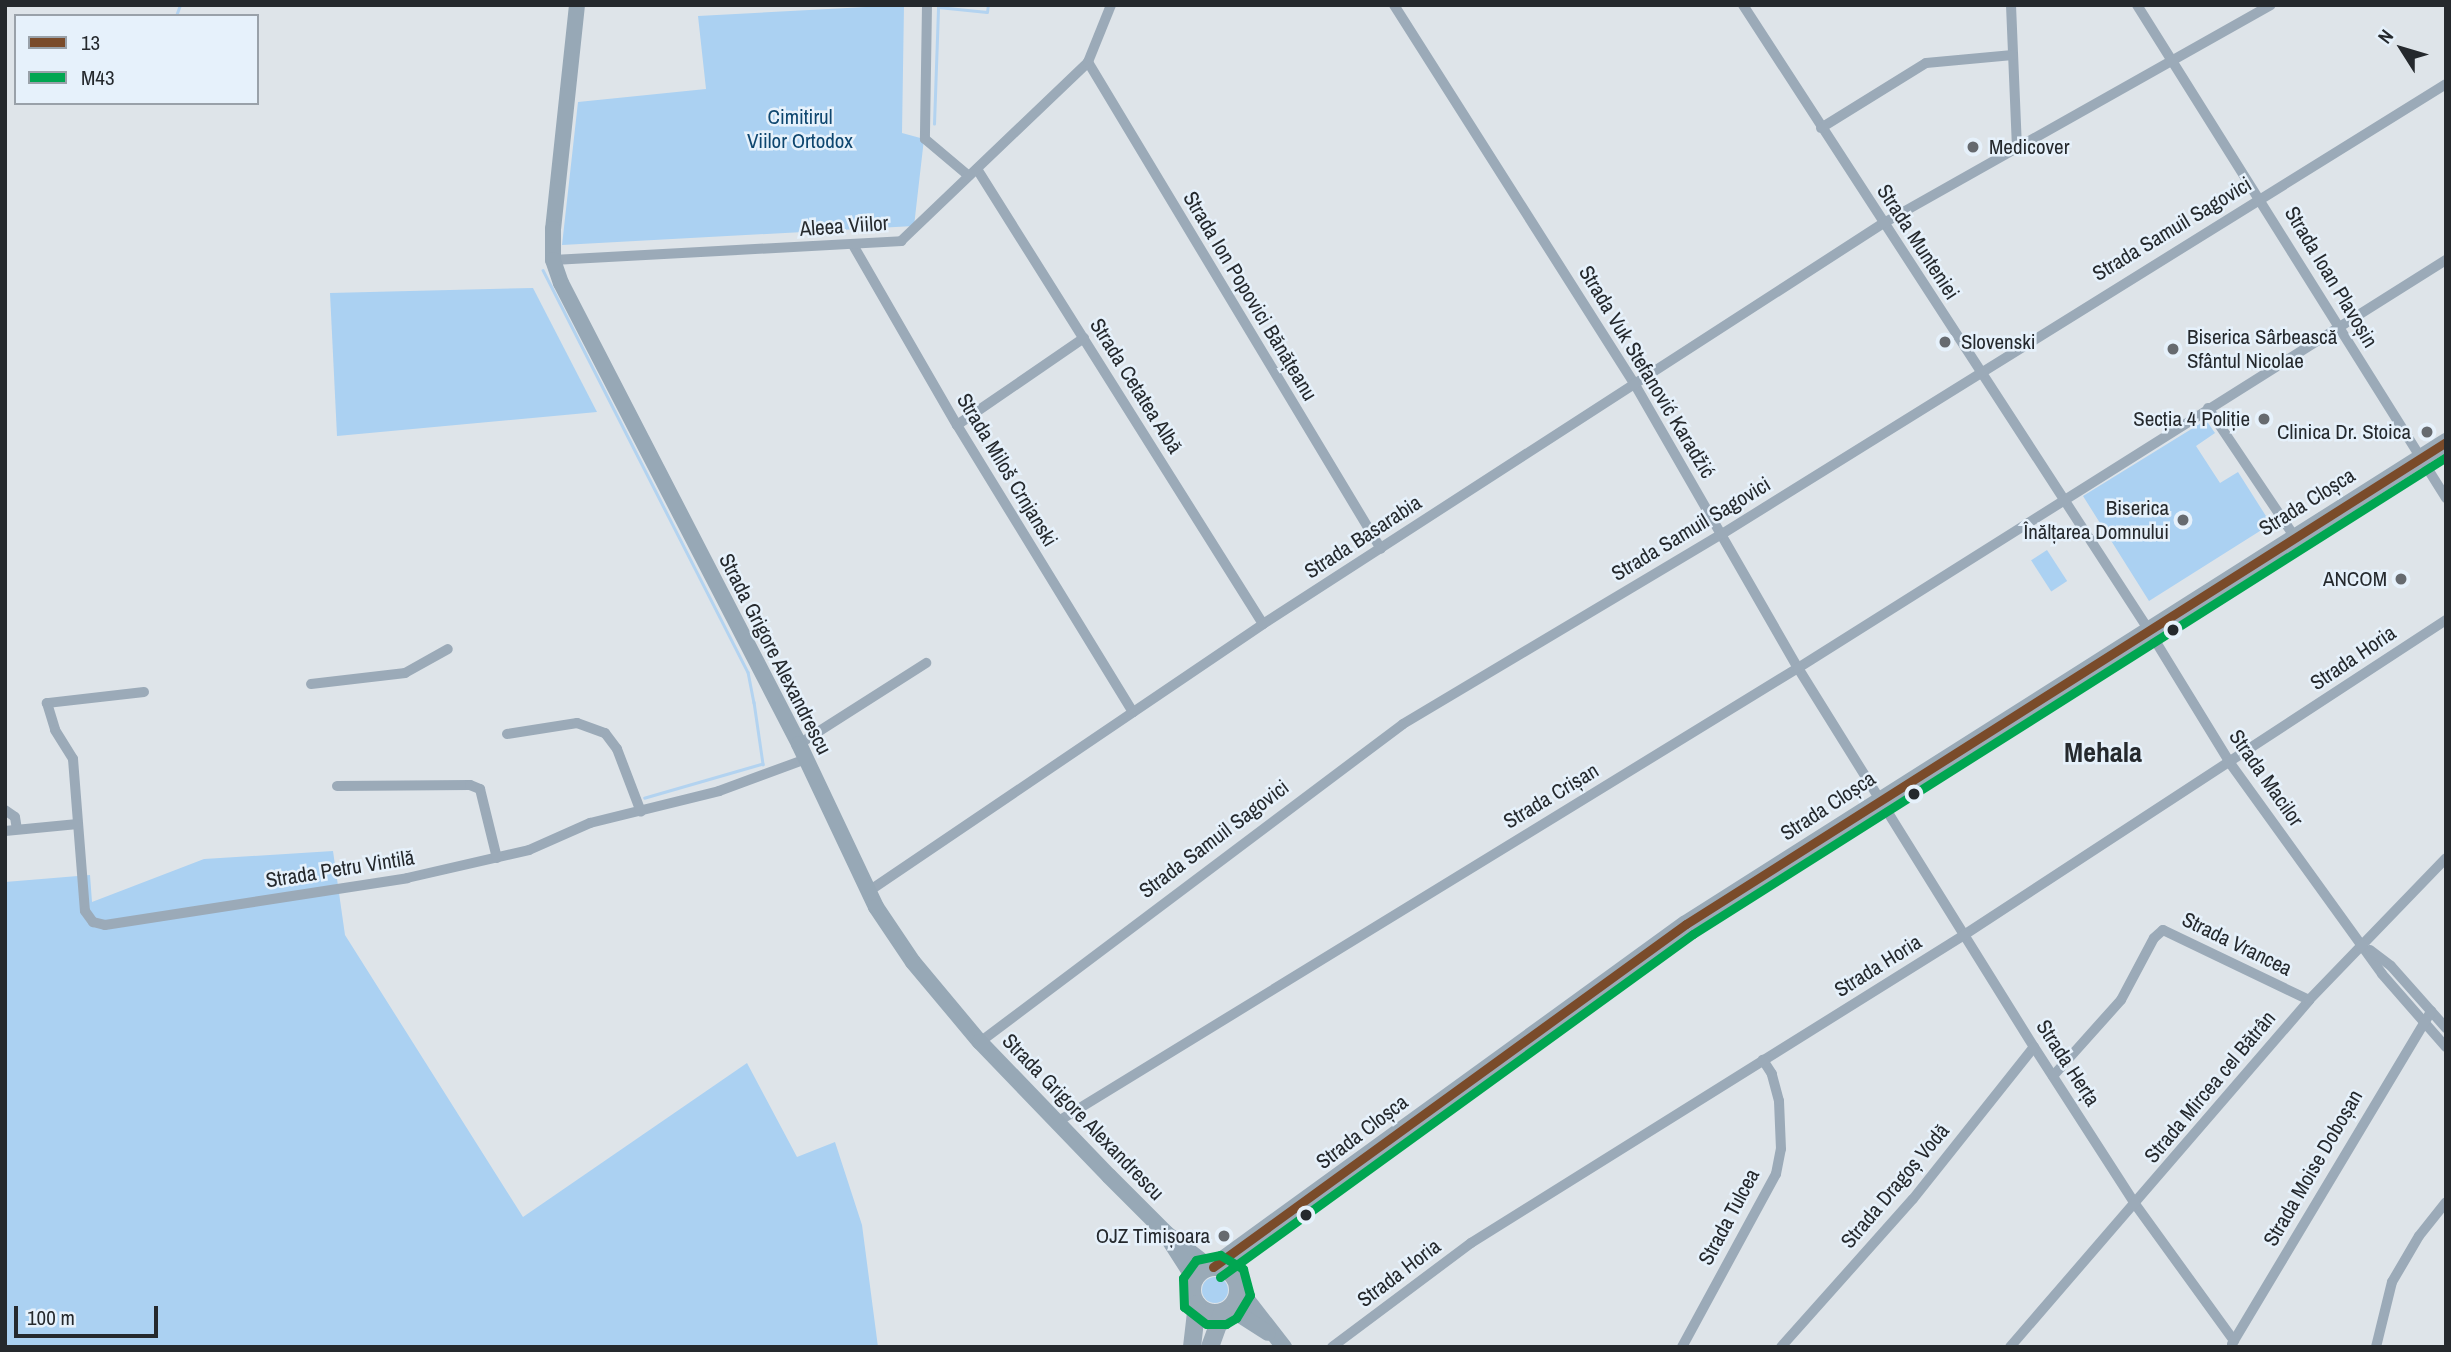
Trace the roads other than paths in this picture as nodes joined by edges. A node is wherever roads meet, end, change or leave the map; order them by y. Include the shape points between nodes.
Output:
1 (577, 5) edge
2 (927, 5) edge
3 (1111, 5) edge
4 (1394, 5) edge
5 (1743, 5) edge
6 (2011, 5) edge
7 (2137, 5) edge
8 (2272, 5) edge
9 (2013, 55) junction
10 (2172, 61) junction
11 (1088, 62) junction
12 (2446, 84) edge
13 (1821, 128) junction
14 (2017, 147) junction
15 (973, 173) junction
16 (2261, 198) junction
17 (1882, 224) junction
18 (853, 245) junction
19 (553, 260) junction
20 (2446, 260) edge
21 (2338, 327) junction
22 (1084, 338) junction
23 (1980, 372) junction
24 (1634, 383) junction
25 (2208, 408) junction
26 (957, 425) junction
27 (2446, 442) edge
28 (2420, 458) junction
29 (2446, 498) edge
30 (2063, 499) junction
31 (1722, 534) junction
32 (2294, 536) junction
33 (1381, 549) junction
34 (2446, 620) edge
35 (1263, 624) junction
36 (2148, 629) junction
37 (448, 649) dead end
38 (926, 663) dead end
39 (1798, 668) junction
40 (311, 684) dead end
41 (144, 692) dead end
42 (1133, 712) junction
43 (507, 734) dead end
44 (799, 744) junction
45 (806, 759) junction
46 (2230, 763) junction
47 (337, 786) dead end
48 (1881, 798) junction
49 (5, 810) edge
50 (641, 812) junction
51 (78, 824) junction
52 (11, 830) edge
53 (497, 858) junction
54 (2446, 858) edge
55 (869, 891) junction
56 (1964, 935) junction
57 (2361, 943) junction
58 (2309, 1000) junction
59 (2431, 1011) junction
60 (2423, 1020) junction
61 (2446, 1028) edge
62 (980, 1041) junction
63 (2034, 1047) junction
64 (2446, 1047) edge
65 (1763, 1060) junction
66 (2053, 1076) junction
67 (1057, 1122) junction
68 (2446, 1202) edge
69 (2135, 1204) junction
70 (1166, 1233) junction
71 (1256, 1240) junction
72 (1212, 1267) junction
73 (1195, 1280) junction
74 (1237, 1284) junction
75 (1197, 1304) junction
76 (1226, 1310) junction
77 (1280, 1343) edge
78 (2233, 1344) edge
79 (1192, 1347) edge
80 (1210, 1347) edge
81 (1332, 1347) edge
82 (1682, 1347) edge
83 (1781, 1347) edge
84 (2010, 1347) edge
85 (2375, 1347) edge

1 - 19 street, Strada Grigore Alexandrescu
2 - 15 street, Strada Cetatea Albă via 925,139
3 - 11 street, Aleea Viilor
4 - 24 street, Strada Vuk Stefanović Karadžić
5 - 13 street, Strada Munteniei
6 - 9 street
7 - 10 street, Strada Ioan Plavoșin
8 - 10 street, Strada Basarabia
9 - 13 street via 1926,63
9 - 14 street
10 - 14 street, Strada Basarabia
10 - 16 street, Strada Ioan Plavoșin
11 - 15 street, Aleea Viilor
11 - 33 street, Strada Ion Popovici Bănățeanu
12 - 16 street, Strada Samuil Sagovici
13 - 17 street, Strada Munteniei
14 - 17 street, Strada Basarabia
15 - 18 street, Aleea Viilor via 910,236 887,244
15 - 22 street, Strada Cetatea Albă
16 - 21 street, Strada Ioan Plavoșin
16 - 23 street, Strada Samuil Sagovici
17 - 23 street, Strada Munteniei
17 - 24 street, Strada Basarabia
18 - 19 street, Aleea Viilor
18 - 26 street, Strada Miloš Crnjanski
19 - 44 street, Strada Grigore Alexandrescu
20 - 21 street
21 - 25 street
21 - 28 street, Strada Ioan Plavoșin
22 - 26 street
22 - 35 street, Strada Cetatea Albă
23 - 30 street, Strada Munteniei
23 - 31 street, Strada Samuil Sagovici
24 - 31 street, Strada Vuk Stefanović Karadžić
24 - 33 street, Strada Basarabia
25 - 30 street, Strada Crișan
25 - 32 street
26 - 42 street, Strada Miloš Crnjanski
27 - 28 main road, Strada Cloșca
28 - 29 street, Strada Ioan Plavoșin
28 - 32 main road, Strada Cloșca
30 - 36 street, Strada Macilor
30 - 39 street, Strada Crișan
31 - 39 street, Strada Vuk Stefanović Karadžić
31 - 62 street, Strada Samuil Sagovici via 1373,745
32 - 36 main road, Strada Cloșca
33 - 35 street, Strada Basarabia
34 - 46 street, Strada Horia
35 - 42 street, Strada Basarabia
36 - 46 street, Strada Macilor
36 - 48 main road, Strada Cloșca
37 - 40 street via 405,673
38 - 44 street
39 - 48 street, Strada Vuk Stefanović Karadžić
39 - 67 street, Strada Crișan
41 - 51 street, Strada Petru Vintilă via 47,703 55,730 73,759
42 - 55 street, Strada Basarabia
43 - 50 street via 577,723 606,733 617,749
44 - 45 street, Strada Grigore Alexandrescu
45 - 50 street, Strada Petru Vintilă via 719,791
45 - 55 street, Strada Grigore Alexandrescu
46 - 56 street, Strada Horia
46 - 57 street, Strada Macilor
47 - 53 street via 470,785 480,789
48 - 56 street, Strada Herța
48 - 71 main road, Strada Cloșca via 1686,924
49 - 52 street via 15,817
50 - 53 street, Strada Petru Vintilă via 590,823 529,850
51 - 52 street
51 - 53 street, Strada Petru Vintilă via 85,911 93,922 105,925 407,878
54 - 57 street, Strada Mircea cel Bătrân
55 - 62 street, Strada Grigore Alexandrescu via 912,962
56 - 63 street, Strada Herța
56 - 65 street, Strada Horia
57 - 58 street, Strada Mircea cel Bătrân
57 - 59 street, Strada Macilor via 2391,966
57 - 60 street, Strada Macilor
58 - 66 street, Strada Vrancea via 2163,930 2154,937 2121,1000
58 - 69 street, Strada Mircea cel Bătrân
59 - 60 street, Strada Moise Doboșan
59 - 61 street, Strada Macilor
60 - 64 street, Strada Macilor
60 - 78 street, Strada Moise Doboșan
62 - 67 street, Strada Grigore Alexandrescu
63 - 66 street, Strada Herța
63 - 83 street, Strada Dragoș Vodă via 1913,1199
65 - 81 street, Strada Horia via 1471,1243
65 - 82 street, Strada Tulcea via 1772,1074 1780,1112 1776,1174
66 - 69 street, Strada Herța
67 - 70 street, Strada Grigore Alexandrescu
68 - 85 street via 2398,1270
69 - 78 street, Strada Herța
69 - 84 street, Strada Mircea cel Bătrân
70 - 72 street, Strada Grigore Alexandrescu
70 - 73 street, Strada Grigore Alexandrescu
71 - 72 main road, Strada Cloșca
71 - 74 main road, Strada Cloșca
72 - 73 main road
72 - 74 main road via 1226,1270
73 - 75 main road
74 - 76 main road
74 - 77 street
75 - 76 main road via 1210,1312
75 - 79 main road
76 - 77 street
76 - 80 main road

